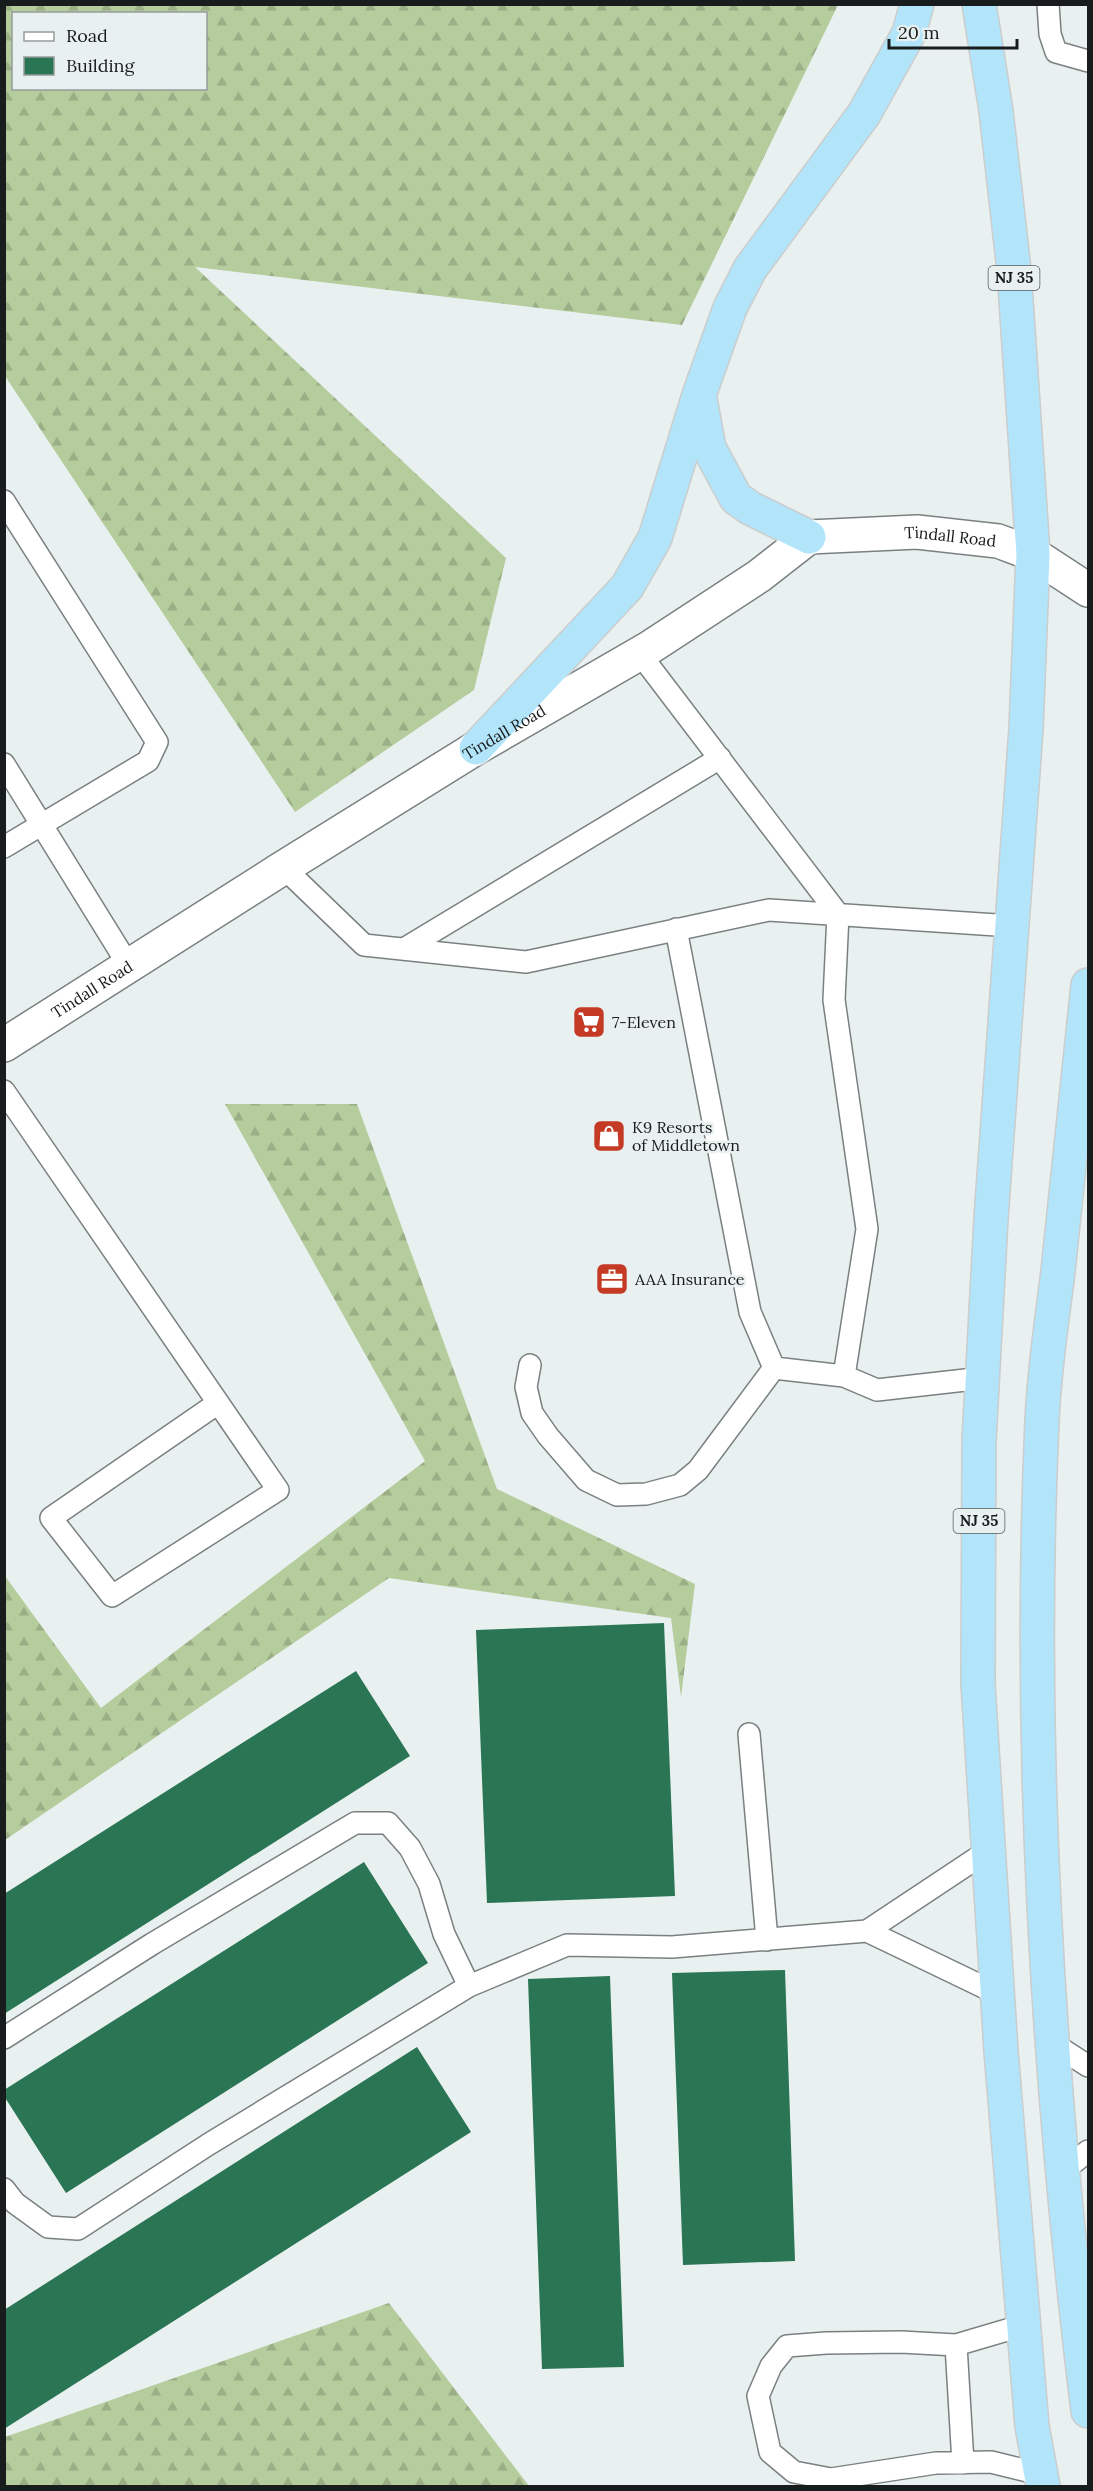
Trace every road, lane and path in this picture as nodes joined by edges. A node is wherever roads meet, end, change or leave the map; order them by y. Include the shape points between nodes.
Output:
1 (917, 4) edge
2 (979, 4) edge
3 (1048, 4) edge
4 (1089, 61) edge
5 (699, 394) junction
6 (4, 501) edge
7 (809, 537) junction
8 (1033, 554) junction
9 (1089, 590) edge
10 (640, 654) junction
11 (476, 748) junction
12 (720, 759) junction
13 (4, 764) edge
14 (41, 824) junction
15 (4, 848) edge
16 (283, 867) junction
17 (838, 915) junction
18 (1012, 926) junction
19 (676, 929) junction
20 (404, 949) junction
21 (129, 966) junction
22 (1089, 986) edge
23 (4, 1045) edge
24 (4, 1091) edge
25 (530, 1365) dead end
26 (774, 1368) junction
27 (844, 1376) junction
28 (982, 1378) junction
29 (218, 1403) junction
30 (749, 1734) dead end
31 (989, 1850) junction
32 (867, 1931) junction
33 (767, 1940) junction
34 (469, 1986) junction
35 (998, 1994) junction
36 (4, 2038) edge
37 (1051, 2042) junction
38 (1089, 2066) edge
39 (1089, 2151) edge
40 (1062, 2172) junction
41 (4, 2189) edge
42 (1024, 2325) junction
43 (956, 2345) junction
44 (1089, 2411) edge
45 (963, 2463) junction
46 (1041, 2480) edge

1 - 5 highway via 909,33 864,114 750,269 730,308
2 - 8 highway, NJ 35 via 1014,270
3 - 4 lane via 1056,52
5 - 7 highway via 709,448 736,498
5 - 11 highway via 655,538 627,587
6 - 14 lane via 157,742 148,761
7 - 8 street, Tindall Road via 945,534 998,541
7 - 10 street, Tindall Road via 759,576
8 - 9 street, Tindall Road
8 - 18 highway, NJ 35
10 - 11 street, Tindall Road
10 - 12 lane
11 - 16 street, Tindall Road
12 - 17 lane
12 - 20 lane
13 - 14 lane
14 - 15 lane
14 - 21 lane
16 - 20 lane via 364,945
16 - 21 street, Tindall Road
17 - 18 lane
17 - 19 lane via 769,910
17 - 27 lane via 834,1000 867,1229
18 - 28 highway, NJ 35
19 - 20 lane via 526,962
19 - 26 lane via 750,1312
21 - 23 street, Tindall Road
22 - 37 highway via 1042,1429 1037,1605
24 - 29 lane
25 - 26 lane via 526,1387 532,1413 586,1480 617,1495 646,1494 680,1485 698,1470
26 - 27 lane
27 - 28 lane via 877,1390
28 - 31 highway, NJ 35 via 978,1684
29 - 29 lane via 51,1518 112,1596 278,1490
30 - 33 lane
31 - 32 lane
31 - 35 highway, NJ 35
32 - 33 lane
32 - 35 lane
33 - 34 lane via 672,1947 567,1945
34 - 36 lane via 444,1934 429,1884 410,1848 388,1822 355,1823
34 - 41 lane via 208,2144 78,2229 48,2227 15,2204
35 - 42 highway, NJ 35
37 - 38 lane
37 - 40 highway
39 - 40 lane
40 - 44 highway
42 - 43 lane
42 - 46 highway, NJ 35 via 1032,2426
43 - 45 lane
43 - 45 lane via 890,2342 787,2346 771,2366 758,2396 770,2452 794,2472 831,2479 936,2463
45 - 46 lane via 990,2462

